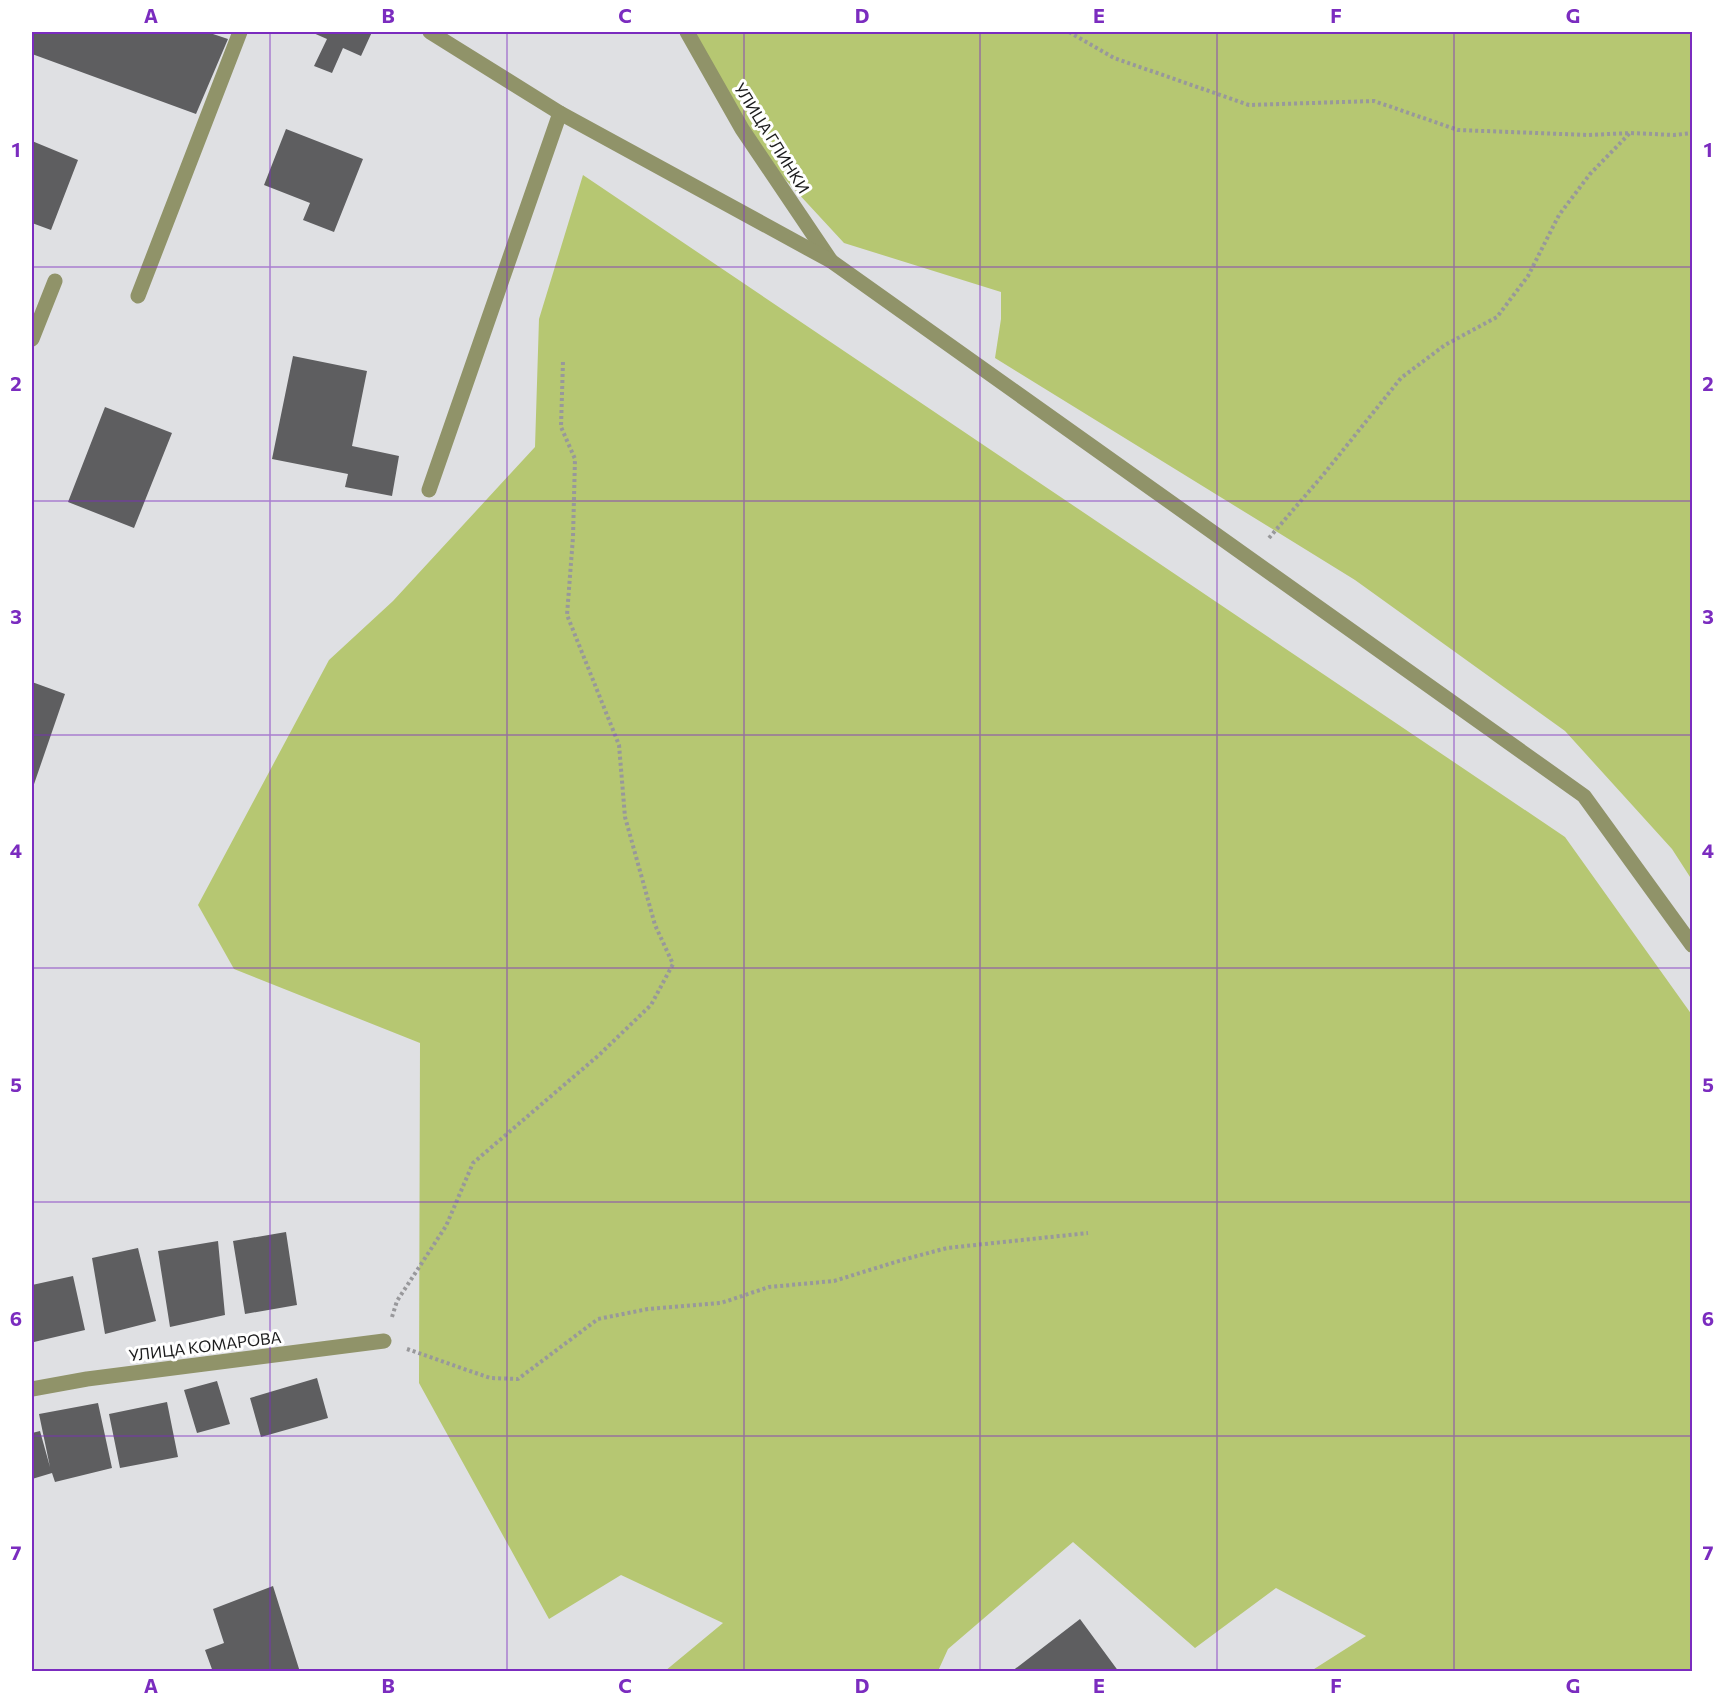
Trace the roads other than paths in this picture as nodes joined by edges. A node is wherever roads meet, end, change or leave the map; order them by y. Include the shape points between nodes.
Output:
1 (240, 32) edge
2 (430, 32) edge
3 (687, 32) edge
4 (560, 112) junction
5 (831, 261) junction
6 (55, 281) dead end
7 (138, 296) dead end
8 (32, 339) edge
9 (429, 490) dead end
10 (1692, 945) edge
11 (384, 1341) road end
12 (32, 1389) edge

1 - 7 street
2 - 4 street
3 - 5 street, УЛИЦА ГЛИНКИ via 742,129
4 - 5 street
4 - 9 street
5 - 10 street via 1584,796
6 - 8 street
11 - 12 street, УЛИЦА КОМАРОВА

